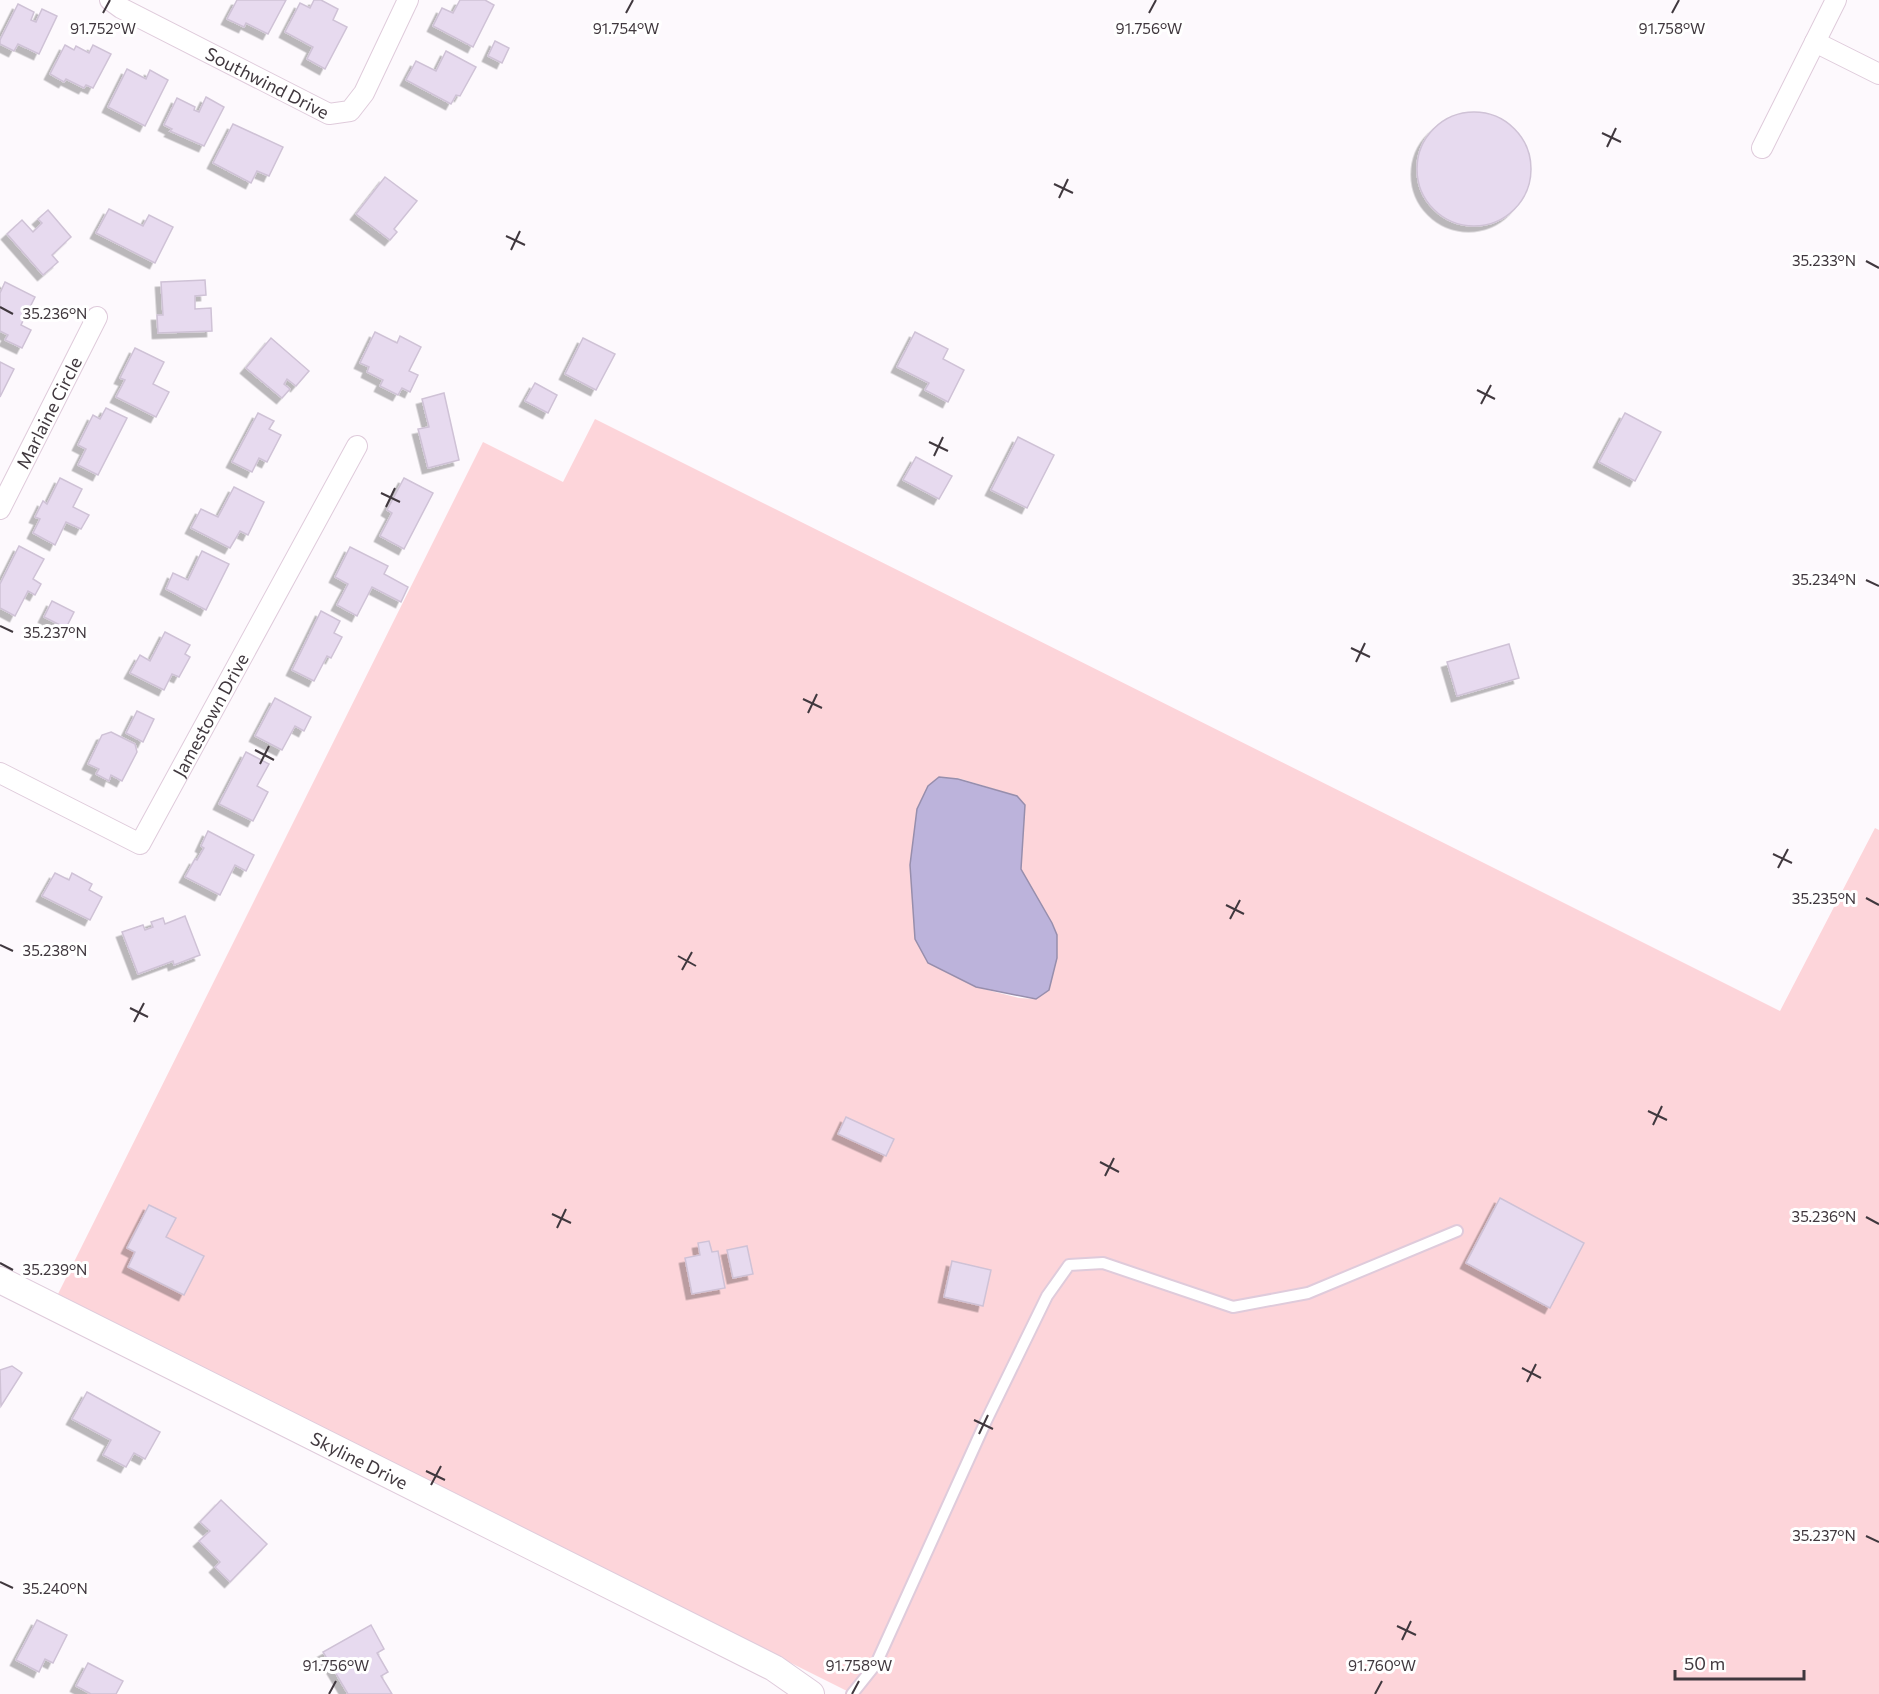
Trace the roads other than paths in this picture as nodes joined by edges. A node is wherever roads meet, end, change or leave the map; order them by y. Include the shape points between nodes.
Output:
1 (110, 0) edge
2 (408, 0) edge
3 (1836, 0) edge
4 (1815, 42) junction
5 (1879, 74) edge
6 (1762, 148) dead end
7 (97, 317) dead end
8 (357, 446) dead end
9 (0, 509) edge
10 (0, 773) edge
11 (1457, 1231) dead end
12 (0, 1280) edge
13 (811, 1694) edge
14 (852, 1694) edge

1 - 2 street, Southwind Drive via 329,114 350,111 364,93
3 - 4 street
4 - 5 street
4 - 6 street
7 - 9 street, Marlaine Circle
8 - 10 street, Jamestown Drive via 140,844
11 - 14 lane via 1308,1293 1233,1307 1103,1263 1069,1265 1047,1296 991,1411 876,1664
12 - 13 street, Skyline Drive via 774,1668

